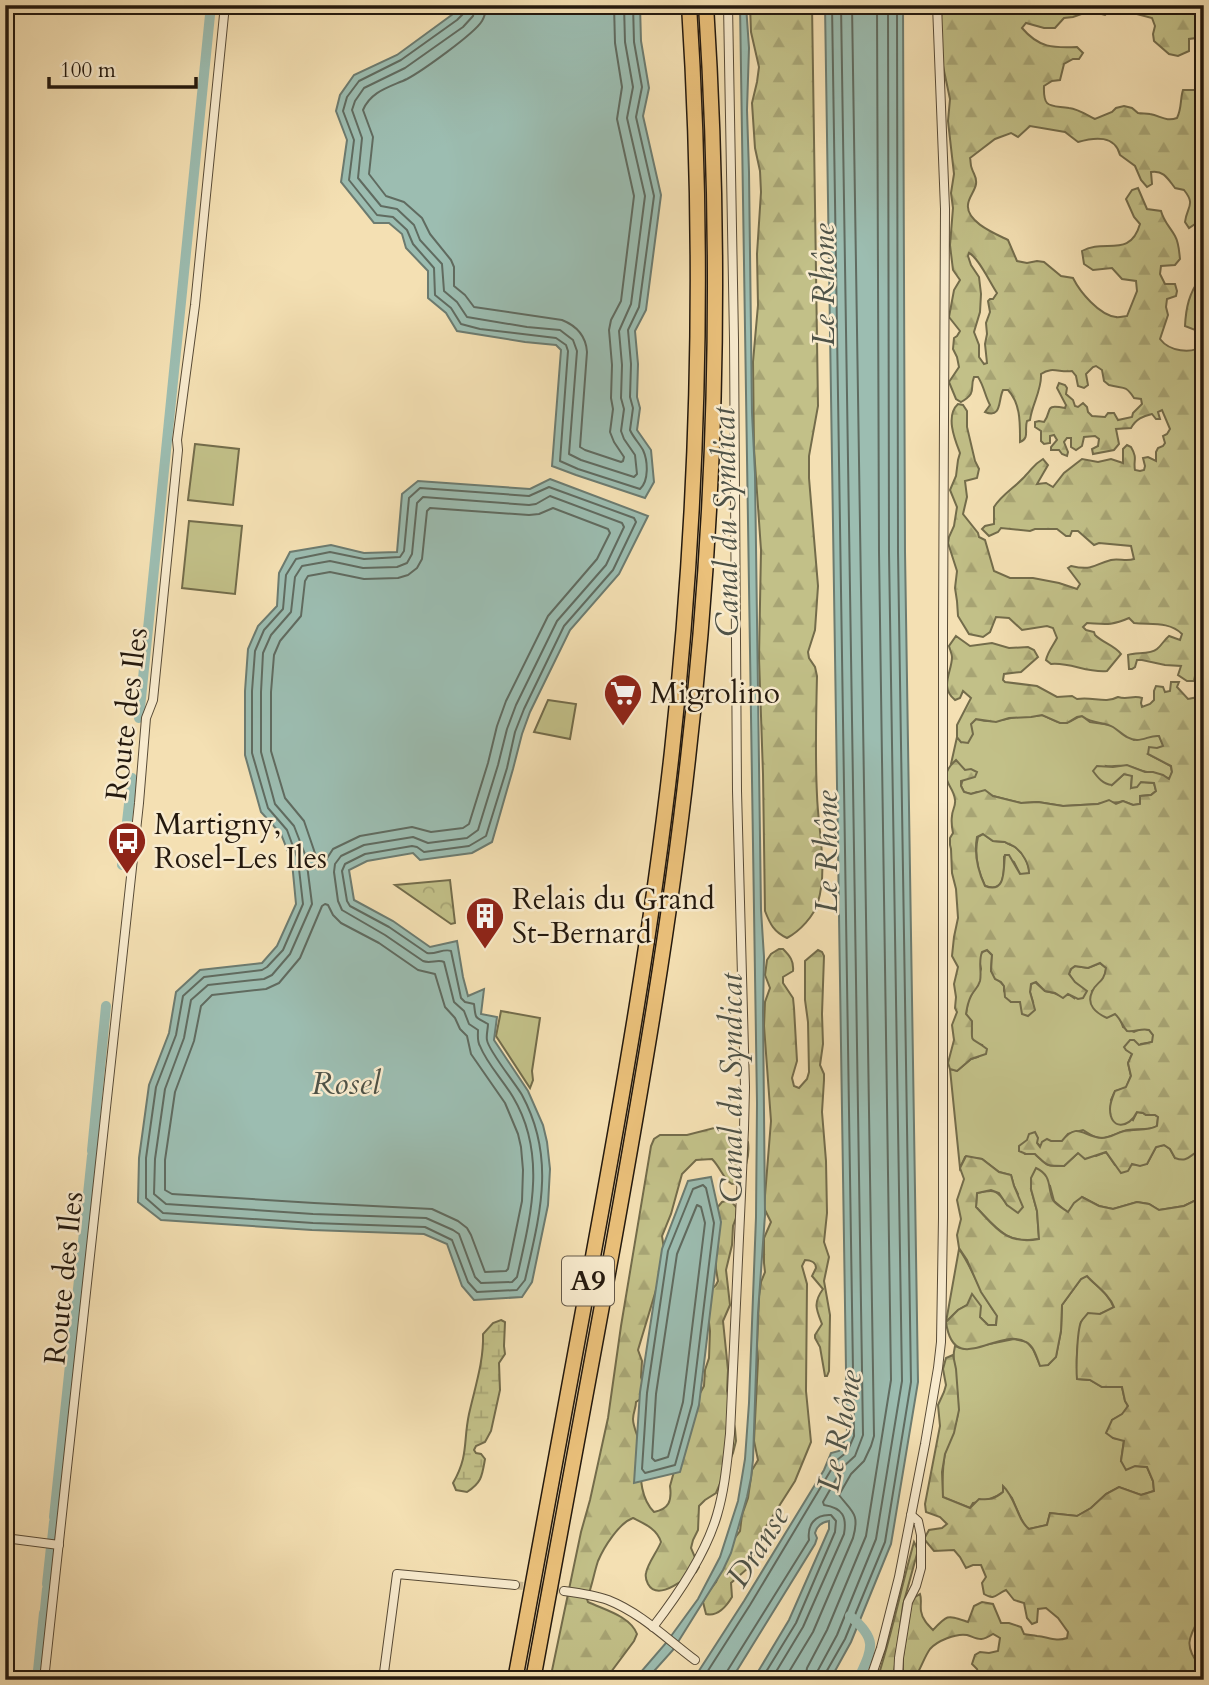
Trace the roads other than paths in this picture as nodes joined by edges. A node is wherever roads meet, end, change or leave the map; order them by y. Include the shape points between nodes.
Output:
1 (225, 5) edge
2 (689, 5) edge
3 (706, 5) edge
4 (729, 5) edge
5 (937, 5) edge
6 (911, 1516) junction
7 (5, 1538) edge
8 (59, 1545) junction
9 (515, 1585) tunnel mouth
10 (564, 1591) tunnel mouth
11 (656, 1630) junction
12 (695, 1660) dead end
13 (44, 1680) edge
14 (383, 1680) edge
15 (515, 1680) edge
16 (533, 1680) edge
17 (870, 1680) edge
18 (898, 1680) edge

1 - 8 street, Route des Iles
2 - 15 highway, A9 via 696,155 697,352 690,539 672,753 633,1030
3 - 16 highway, A9 via 713,158 714,362 705,576 690,747 651,1026
4 - 11 street via 744,1129 726,1477 717,1517 699,1558
5 - 6 street via 945,209 943,1218 938,1368
6 - 17 street
6 - 18 street via 918,1521 921,1535 921,1568 908,1602
7 - 8 street
8 - 13 street, Route des Iles
9 - 14 street via 397,1574
10 - 11 street via 610,1601
11 - 12 street

